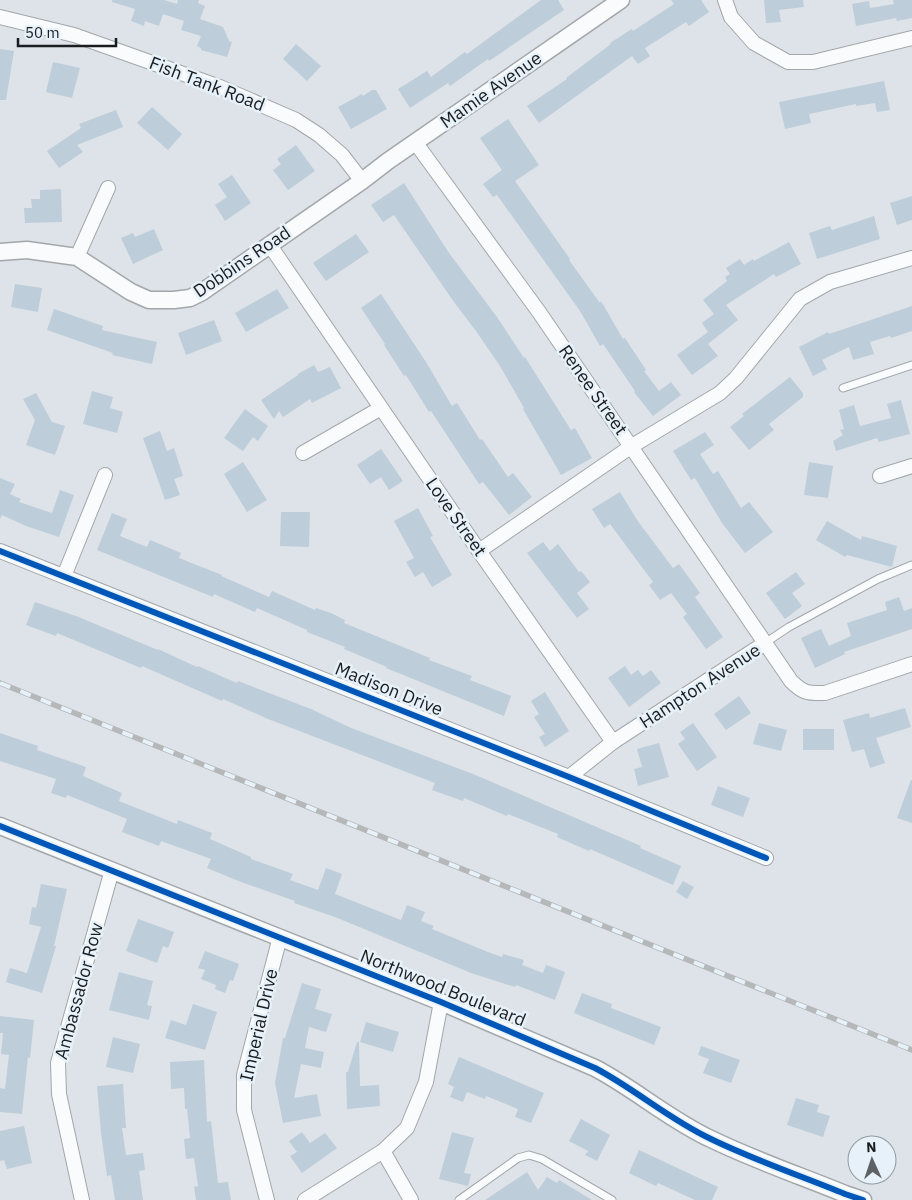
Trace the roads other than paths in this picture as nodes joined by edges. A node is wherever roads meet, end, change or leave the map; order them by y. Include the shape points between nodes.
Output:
1 (621, 0) edge
2 (725, 0) edge
3 (602, 5) edge
4 (0, 17) edge
5 (912, 38) edge
6 (415, 142) junction
7 (362, 181) junction
8 (108, 188) dead end
9 (270, 244) junction
10 (0, 252) edge
11 (77, 257) junction
12 (912, 258) edge
13 (912, 365) edge
14 (843, 388) dead end
15 (381, 408) junction
16 (632, 446) junction
17 (303, 453) dead end
18 (912, 466) edge
19 (105, 475) dead end
20 (880, 476) dead end
21 (0, 550) edge
22 (479, 551) junction
23 (912, 565) edge
24 (64, 576) junction
25 (765, 643) junction
26 (912, 664) edge
27 (613, 742) junction
28 (569, 777) junction
29 (0, 826) edge
30 (766, 858) dead end
31 (112, 870) junction
32 (280, 937) junction
33 (441, 1002) junction
34 (384, 1151) junction
35 (82, 1200) edge
36 (268, 1200) edge
37 (305, 1200) edge
38 (411, 1200) edge
39 (459, 1200) edge
40 (612, 1200) edge
41 (863, 1200) edge

1 - 3 street, Mamie Avenue
2 - 5 street via 731,17 754,43 788,62 813,62
3 - 6 street, Mamie Avenue
4 - 7 street, Fish Tank Road via 74,35 220,86 296,120 342,155
6 - 7 street, Mamie Avenue
6 - 16 street, Renee Street
7 - 9 street, Dobbins Road
8 - 11 street
9 - 11 street, Dobbins Road via 202,292 174,300 149,300 137,295
9 - 15 street, Love Street
10 - 11 street, Dobbins Road via 27,250
12 - 16 street via 830,282 800,299 720,393
13 - 14 lane
15 - 17 street
15 - 22 street, Love Street
16 - 22 street
16 - 25 street, Renee Street
18 - 20 street
19 - 24 street
21 - 24 street, Madison Drive
22 - 27 street, Love Street
23 - 25 lane via 878,579
24 - 28 street, Madison Drive
25 - 26 street, Hampton Avenue via 791,682 800,691 812,693 825,693
25 - 27 street, Hampton Avenue
27 - 28 street
28 - 30 street, Madison Drive
29 - 31 street, Northwood Boulevard
31 - 32 street, Northwood Boulevard
31 - 35 street, Ambassador Row via 58,1063 59,1094
32 - 33 street, Northwood Boulevard
32 - 36 street, Imperial Drive via 244,1075 244,1110
33 - 34 street via 426,1082 407,1128
33 - 41 street, Northwood Boulevard via 595,1068 710,1139
34 - 37 street
34 - 38 street
39 - 40 lane via 518,1158 529,1156 542,1159

